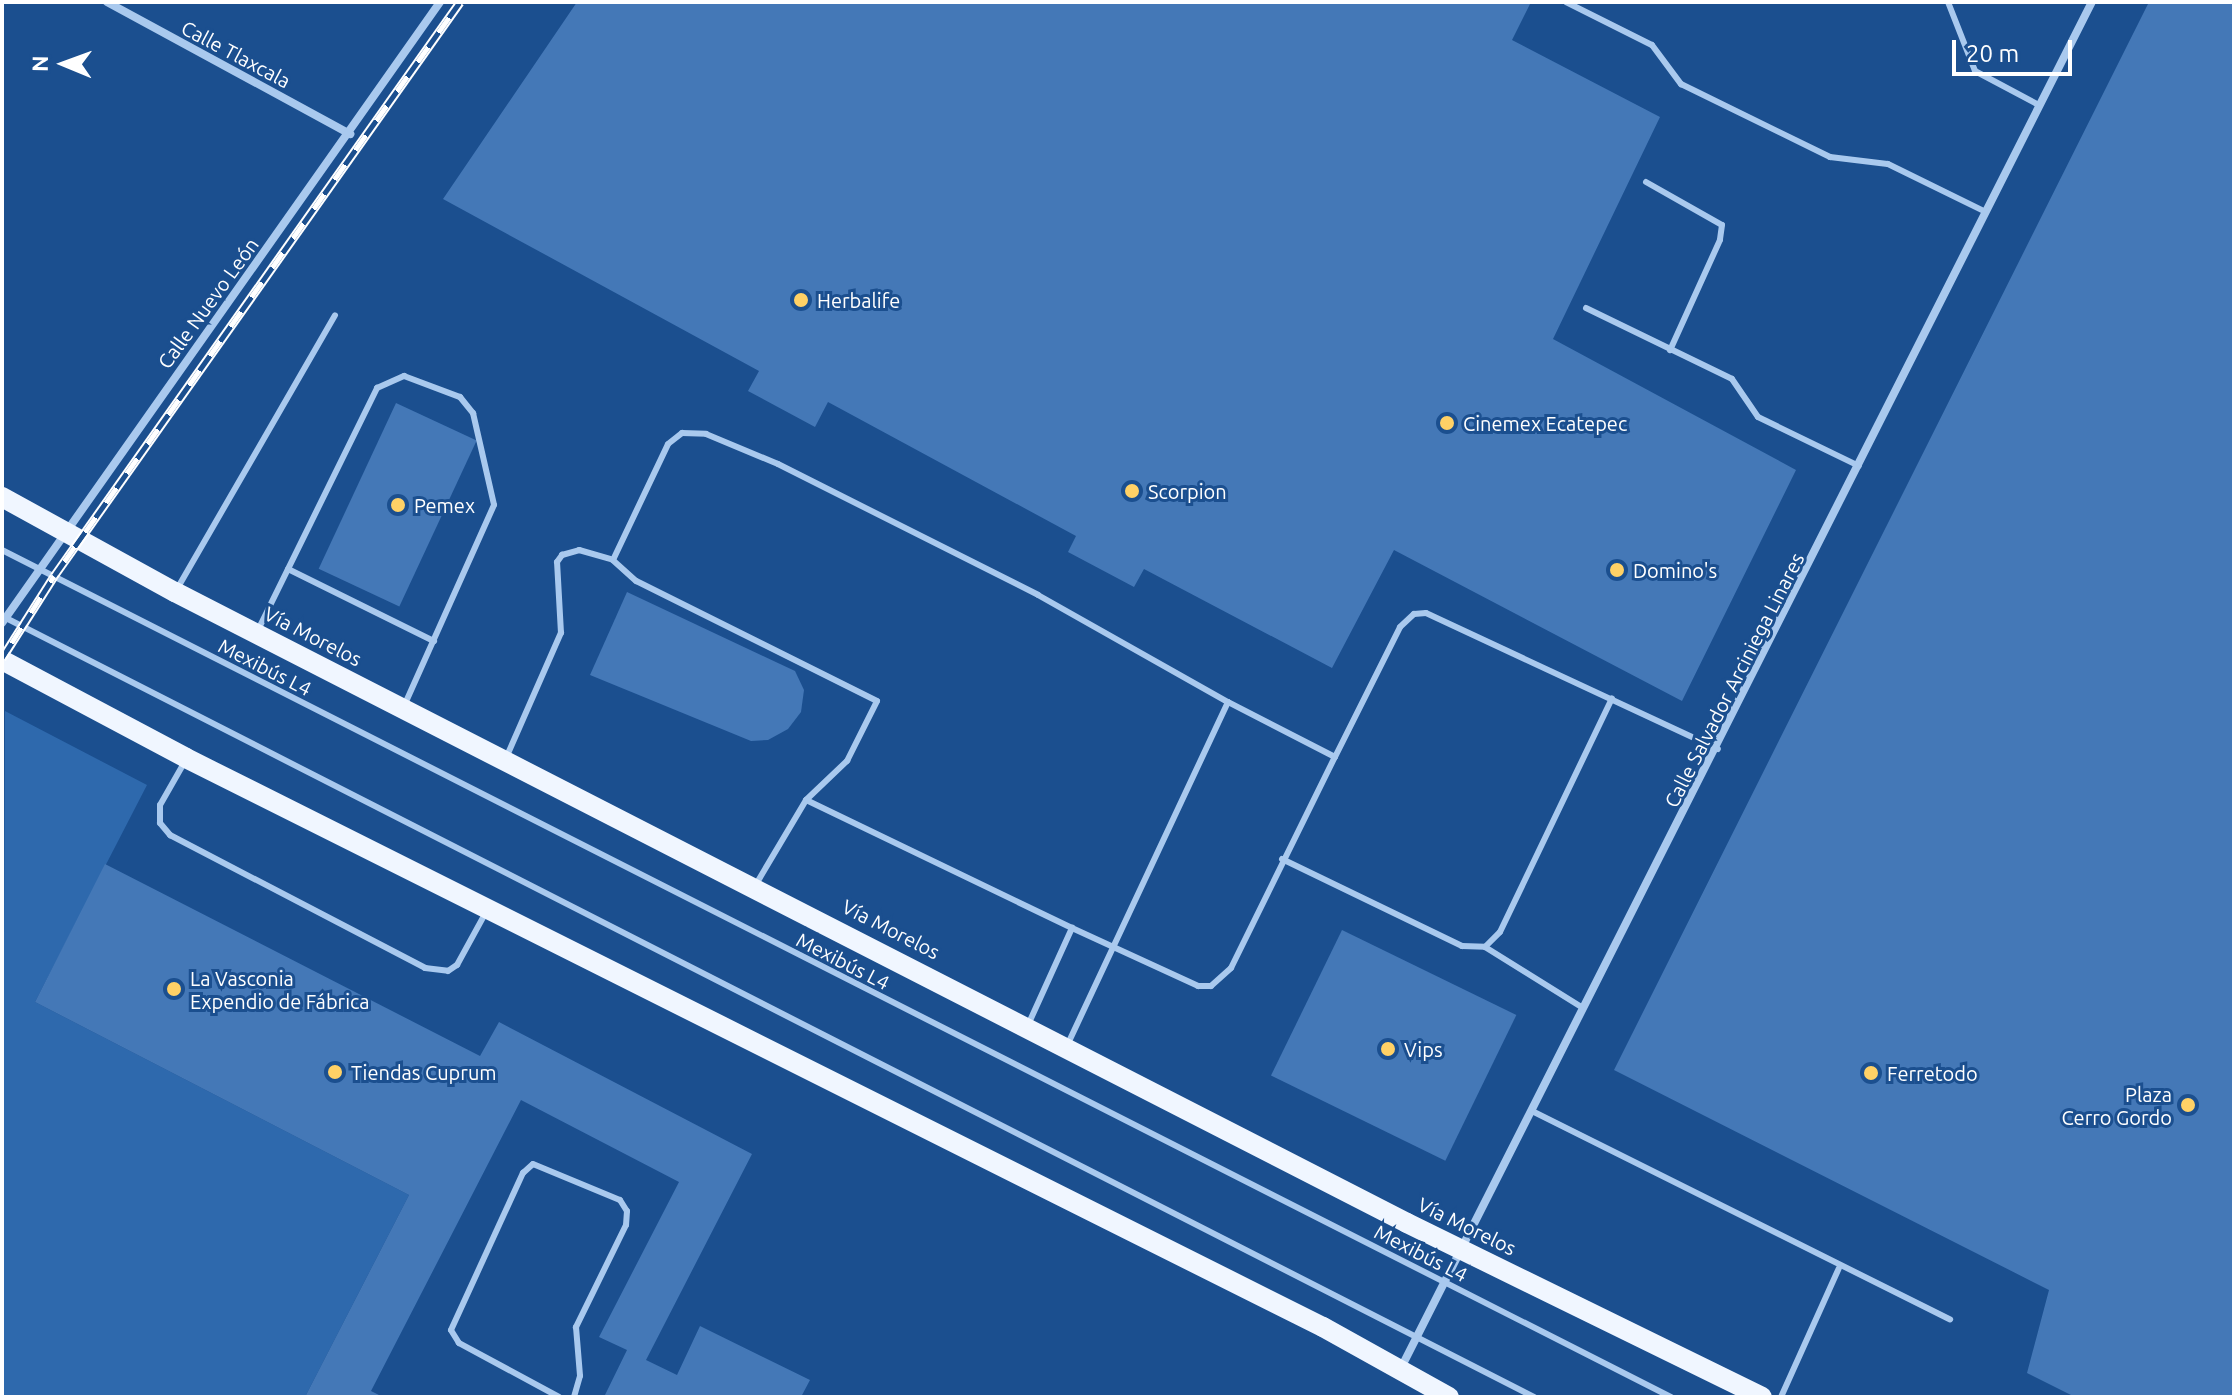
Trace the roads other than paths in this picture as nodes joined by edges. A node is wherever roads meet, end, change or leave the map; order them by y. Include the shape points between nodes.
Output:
1 (107, 2) edge
2 (440, 2) edge
3 (1566, 2) edge
4 (1948, 2) edge
5 (2092, 2) edge
6 (2039, 105) junction
7 (350, 134) junction
8 (1646, 182) dead end
9 (1984, 211) junction
10 (1586, 308) dead end
11 (335, 315) dead end
12 (1670, 350) junction
13 (1859, 466) junction
14 (2, 497) edge
15 (64, 529) junction
16 (2, 550) edge
17 (613, 560) junction
18 (38, 568) junction
19 (288, 569) junction
20 (175, 592) junction
21 (3, 619) edge
22 (256, 634) junction
23 (434, 641) junction
24 (2, 660) edge
25 (1612, 698) junction
26 (1228, 702) junction
27 (403, 709) junction
28 (1718, 749) junction
29 (1335, 757) junction
30 (186, 758) junction
31 (504, 761) junction
32 (806, 800) junction
33 (1282, 859) junction
34 (755, 886) junction
35 (488, 909) junction
36 (1072, 928) junction
37 (1110, 946) junction
38 (1485, 947) junction
39 (1583, 1008) junction
40 (1028, 1026) junction
41 (1067, 1045) junction
42 (1534, 1112) junction
43 (1461, 1250) junction
44 (1839, 1268) junction
45 (1444, 1283) junction
46 (1950, 1319) dead end
47 (1418, 1338) junction
48 (1400, 1370) junction
49 (559, 1397) edge
50 (574, 1397) edge
51 (1449, 1397) edge
52 (1534, 1397) edge
53 (1671, 1397) edge
54 (1762, 1397) edge
55 (1781, 1397) edge

1 - 7 street, Calle Tlaxcala
2 - 7 street, Calle Nuevo León
3 - 9 lane via 1652,45 1681,84 1825,155 1888,164
4 - 6 lane via 1975,71
5 - 6 street, Calle Salvador Arciniega Linares
6 - 9 street, Calle Salvador Arciniega Linares
7 - 15 street, Calle Nuevo León
8 - 12 lane via 1711,214 1722,225
9 - 13 street, Calle Salvador Arciniega Linares
10 - 12 lane
11 - 20 lane
12 - 13 lane via 1732,379 1758,417
13 - 28 street, Calle Salvador Arciniega Linares
14 - 15 main road, Vía Morelos
15 - 18 street, Calle Nuevo León
15 - 20 main road, Vía Morelos
16 - 18 lane, Mexibús L4
17 - 26 lane via 668,444 682,433 706,434 778,464 1038,595
17 - 31 lane via 579,550 557,562 561,633
17 - 32 lane via 636,581 877,701 847,761
18 - 21 street, Calle Nuevo León
18 - 45 lane, Mexibús L4
19 - 22 lane
19 - 23 lane
19 - 23 lane via 377,388 404,376 460,397 473,413 494,505
20 - 22 main road, Vía Morelos
21 - 47 lane
22 - 27 main road, Vía Morelos
23 - 27 lane
24 - 30 main road
25 - 28 lane
25 - 29 lane via 1436,616 1414,614 1400,627
25 - 38 lane via 1500,932
26 - 29 lane
26 - 37 lane
27 - 31 main road, Vía Morelos
28 - 39 street, Calle Salvador Arciniega Linares
29 - 33 lane
30 - 35 main road
30 - 35 lane via 160,805 164,830 425,968 448,971 457,965
31 - 34 main road, Vía Morelos
32 - 34 lane
32 - 36 lane
33 - 37 lane via 1231,968 1211,986 1186,983
33 - 38 lane via 1462,946
34 - 40 main road, Vía Morelos
35 - 48 main road
36 - 37 lane
36 - 40 lane
37 - 41 lane
38 - 39 lane
39 - 42 street, Calle Salvador Arciniega Linares
40 - 41 main road, Vía Morelos
41 - 43 main road, Vía Morelos
42 - 43 street, Calle Salvador Arciniega Linares
42 - 44 lane
43 - 45 street, Calle Salvador Arciniega Linares
43 - 54 main road, Vía Morelos
44 - 46 lane
44 - 55 lane
45 - 47 street, Calle Salvador Arciniega Linares
45 - 53 lane, Mexibús L4
47 - 48 street, Calle Salvador Arciniega Linares
47 - 52 lane
48 - 51 main road
49 - 50 lane via 459,1343 451,1330 523,1173 533,1164 620,1200 627,1211 626,1225 576,1327 580,1376

